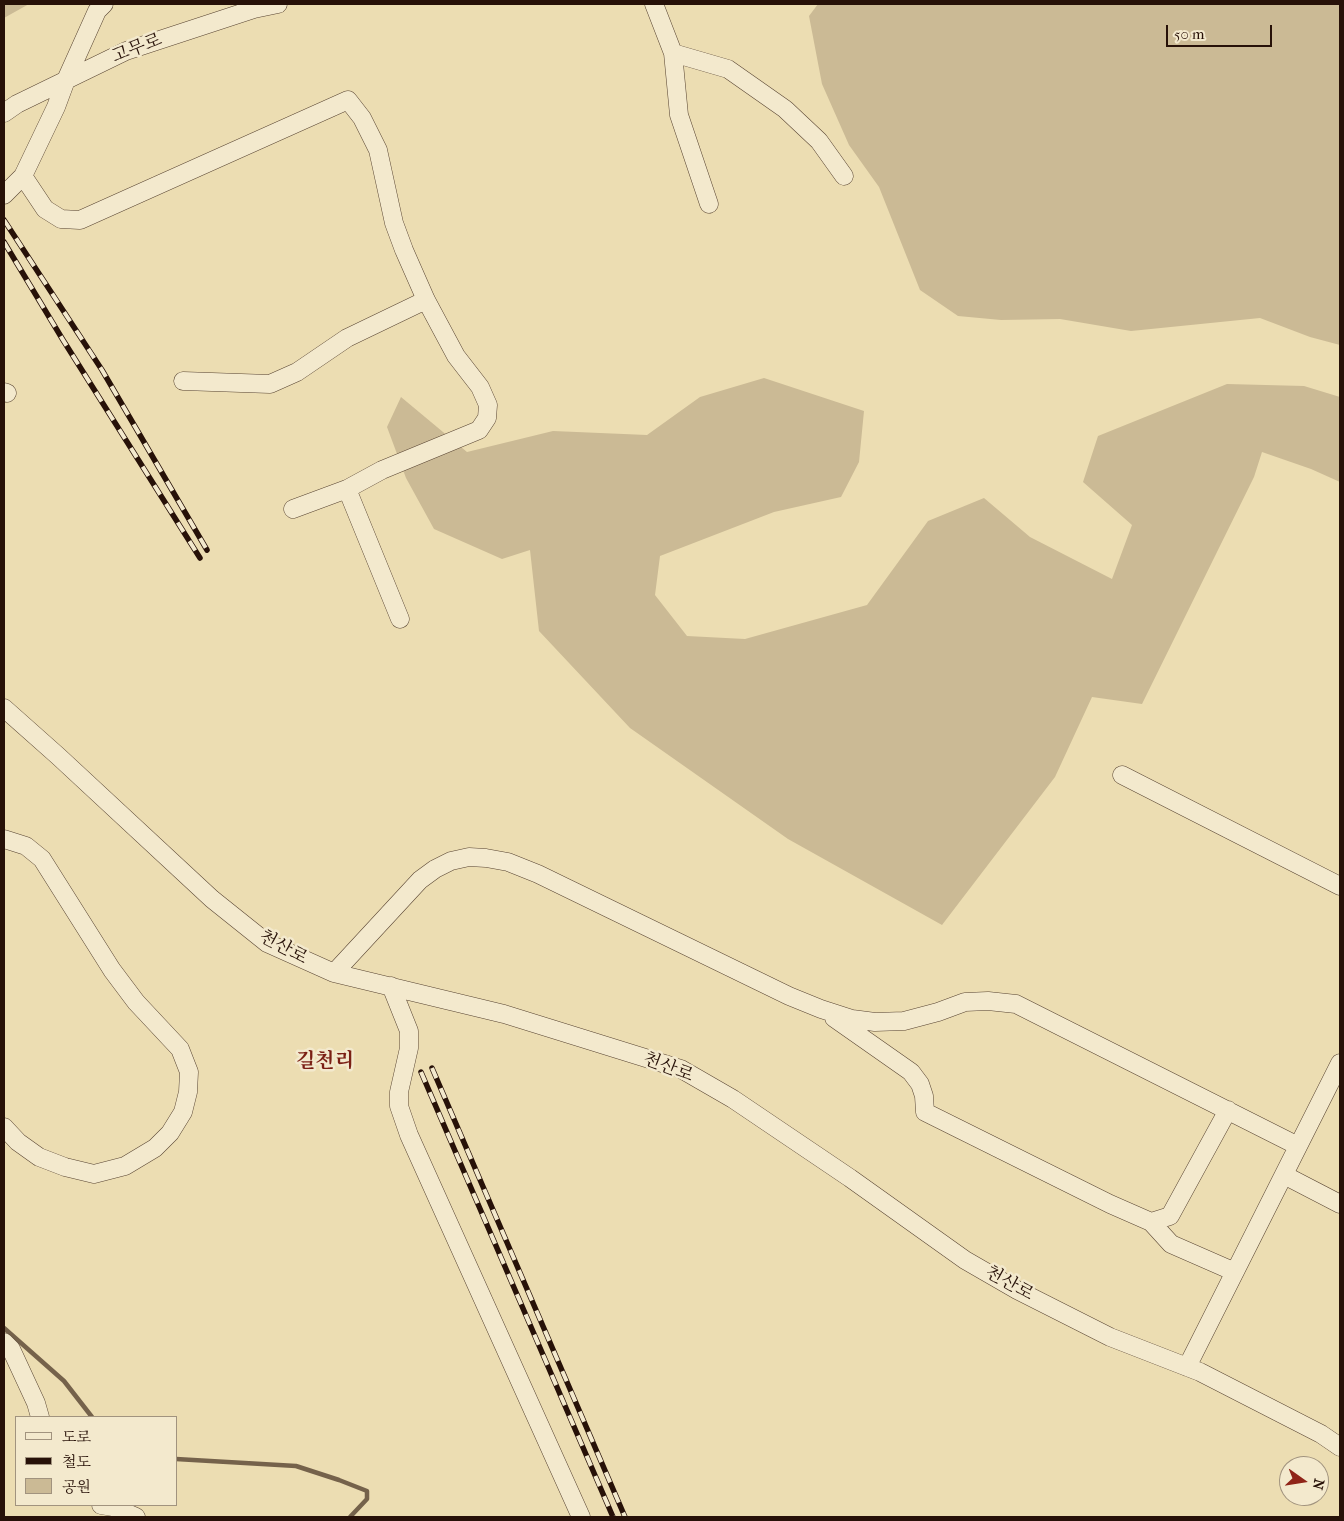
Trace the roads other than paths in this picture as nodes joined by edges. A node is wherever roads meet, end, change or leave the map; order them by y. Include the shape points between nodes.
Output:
1 (104, 4) edge
2 (278, 4) edge
3 (654, 4) edge
4 (673, 53) junction
5 (66, 80) junction
6 (4, 113) edge
7 (23, 176) junction
8 (844, 176) dead end
9 (4, 195) edge
10 (709, 204) dead end
11 (426, 300) junction
12 (183, 381) dead end
13 (347, 489) junction
14 (292, 510) dead end
15 (400, 619) dead end
16 (4, 708) edge
17 (1122, 775) dead end
18 (4, 839) edge
19 (1340, 886) edge
20 (334, 973) junction
21 (391, 986) junction
22 (821, 1009) junction
23 (1340, 1063) edge
24 (1228, 1110) junction
25 (4, 1127) edge
26 (1298, 1146) junction
27 (1284, 1175) junction
28 (1340, 1204) edge
29 (1151, 1222) junction
30 (1235, 1272) junction
31 (4, 1342) edge
32 (1187, 1367) junction
33 (40, 1416) edge
34 (1340, 1447) edge
35 (107, 1506) edge
36 (136, 1517) edge
37 (581, 1517) edge

1 - 5 street via 97,11
2 - 5 street, 고무로 via 126,51
3 - 4 street
4 - 8 street via 728,69 785,109 818,141
4 - 10 street via 680,115
5 - 6 street, 고무로
5 - 7 street
7 - 9 street
7 - 11 street via 45,209 61,219 80,220 348,100 362,118 378,150 394,223
11 - 12 street via 347,338 297,372 270,384
11 - 13 street via 456,356 480,387 488,405 487,418 479,430 382,470
13 - 14 street
13 - 15 street
16 - 20 street, 천산로 via 212,899 268,944
17 - 19 street
18 - 25 street via 26,846 42,860 112,970 136,1002 180,1049 189,1072 183,1112 170,1133 155,1148 125,1166 94,1174 65,1167 39,1157
20 - 21 street, 천산로
20 - 22 street via 420,880 451,861 486,858 508,862 538,874
21 - 32 street, 천산로 via 504,1014 681,1069 733,1099 965,1260 1110,1337
21 - 37 street via 409,1032 409,1048 398,1092 399,1106 409,1135
22 - 24 street via 875,1022 904,1021 964,1002 1016,1004
22 - 29 street via 911,1072 920,1084 925,1112
23 - 26 street
24 - 26 street
24 - 29 street via 1170,1216
26 - 27 street
27 - 28 street
27 - 30 street
29 - 30 street via 1171,1244
30 - 32 street
31 - 33 street via 11,1349
32 - 34 street, 천산로 via 1262,1403
35 - 36 street

